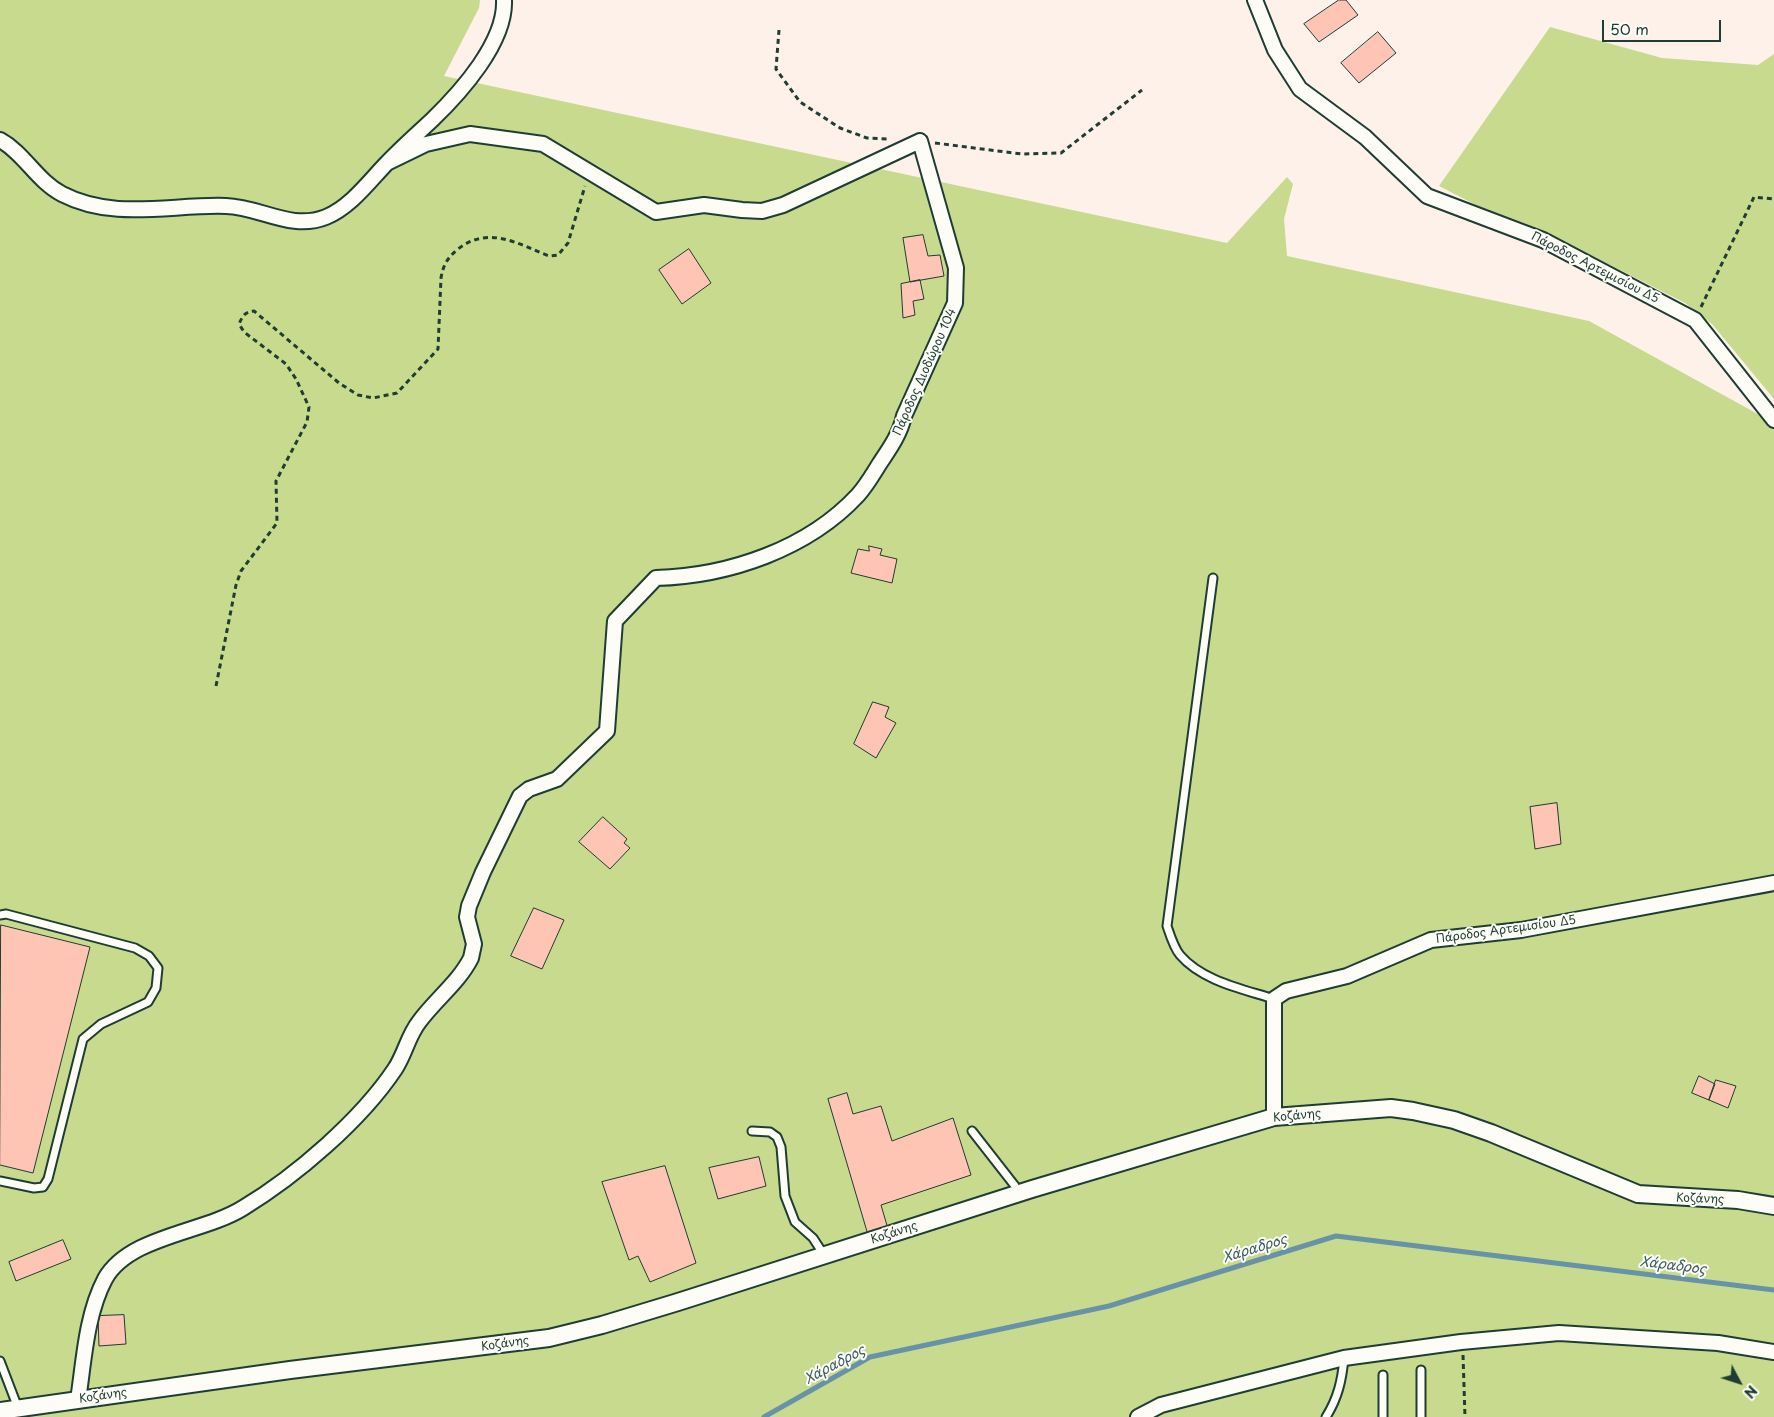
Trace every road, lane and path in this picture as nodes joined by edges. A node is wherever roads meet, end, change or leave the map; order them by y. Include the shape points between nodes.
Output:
1 (504, 0) edge
2 (1255, 0) edge
3 (779, 30) dead end
4 (1142, 90) dead end
5 (0, 140) edge
6 (894, 140) dead end
7 (920, 141) junction
8 (386, 163) junction
9 (589, 171) junction
10 (1774, 199) edge
11 (1695, 320) junction
12 (1774, 420) edge
13 (1213, 578) dead end
14 (216, 686) dead end
15 (1774, 883) edge
16 (0, 915) edge
17 (1274, 999) junction
18 (1274, 1117) junction
19 (752, 1131) dead end
20 (972, 1132) dead end
21 (0, 1180) edge
22 (1018, 1194) junction
23 (1774, 1206) edge
24 (824, 1255) junction
25 (1461, 1342) junction
26 (1774, 1352) edge
27 (1344, 1358) junction
28 (0, 1360) edge
29 (1421, 1370) dead end
30 (1383, 1375) dead end
31 (78, 1400) junction
32 (18, 1408) junction
33 (0, 1411) edge
34 (1138, 1417) edge
35 (1326, 1417) edge
36 (1383, 1417) edge
37 (1420, 1417) edge
38 (1465, 1417) edge

1 - 8 street via 505,14 498,33 463,88
2 - 11 street, Πάροδος Αρτεμισίου Δ5 via 1275,50 1300,89 1365,136 1427,196 1544,240
3 - 6 path via 776,69 800,102 840,128 867,138
4 - 7 path via 1061,153 1022,154
5 - 8 street via 10,145 55,189 96,207 159,210 227,206 303,222 327,217 353,199
7 - 9 street via 782,206 762,211 704,205 656,212
7 - 31 street, Πάροδος Διοδώρου 104 via 956,268 955,303 904,416 901,430 868,482 830,519 772,553 716,572 656,578 615,621 607,731 557,778 520,796 470,906 467,917 474,944 471,958 418,1023 395,1070 346,1126 269,1191 216,1223 130,1252 106,1278 99,1296 90,1322
8 - 9 street via 426,144 470,134 543,144
9 - 14 path via 568,243 558,255 549,256 490,236 468,242 450,256 442,268 438,349 397,393 373,398 358,395 339,384 254,311 243,315 239,324 244,332 286,364 309,407 302,435 276,481 277,523 241,571 236,585
10 - 11 path via 1754,197
11 - 12 street, Πάροδος Αρτεμισίου Δ5
13 - 17 lane via 1167,926 1178,954 1196,969 1228,984
15 - 17 street, Πάροδος Αρτεμισίου Δ5 via 1521,930 1432,940 1347,976 1286,991
16 - 21 lane via 135,948 149,956 158,968 156,988 148,1002 101,1024 83,1039 48,1179 43,1187
17 - 18 street
18 - 22 street, Κοζάνης
18 - 23 street, Κοζάνης via 1391,1108 1413,1111 1491,1133 1638,1194 1738,1200
19 - 24 lane via 770,1132 777,1138 781,1147 785,1196 795,1222 813,1238
20 - 22 lane
22 - 24 street, Κοζάνης
24 - 31 street, Κοζάνης via 602,1325 549,1338
25 - 26 street via 1559,1333 1718,1343
25 - 27 street
25 - 38 path
27 - 34 street via 1161,1405
27 - 35 lane via 1342,1381
28 - 32 lane
29 - 37 lane
30 - 36 lane
31 - 32 street, Κοζάνης
32 - 33 street, Κοζάνης

